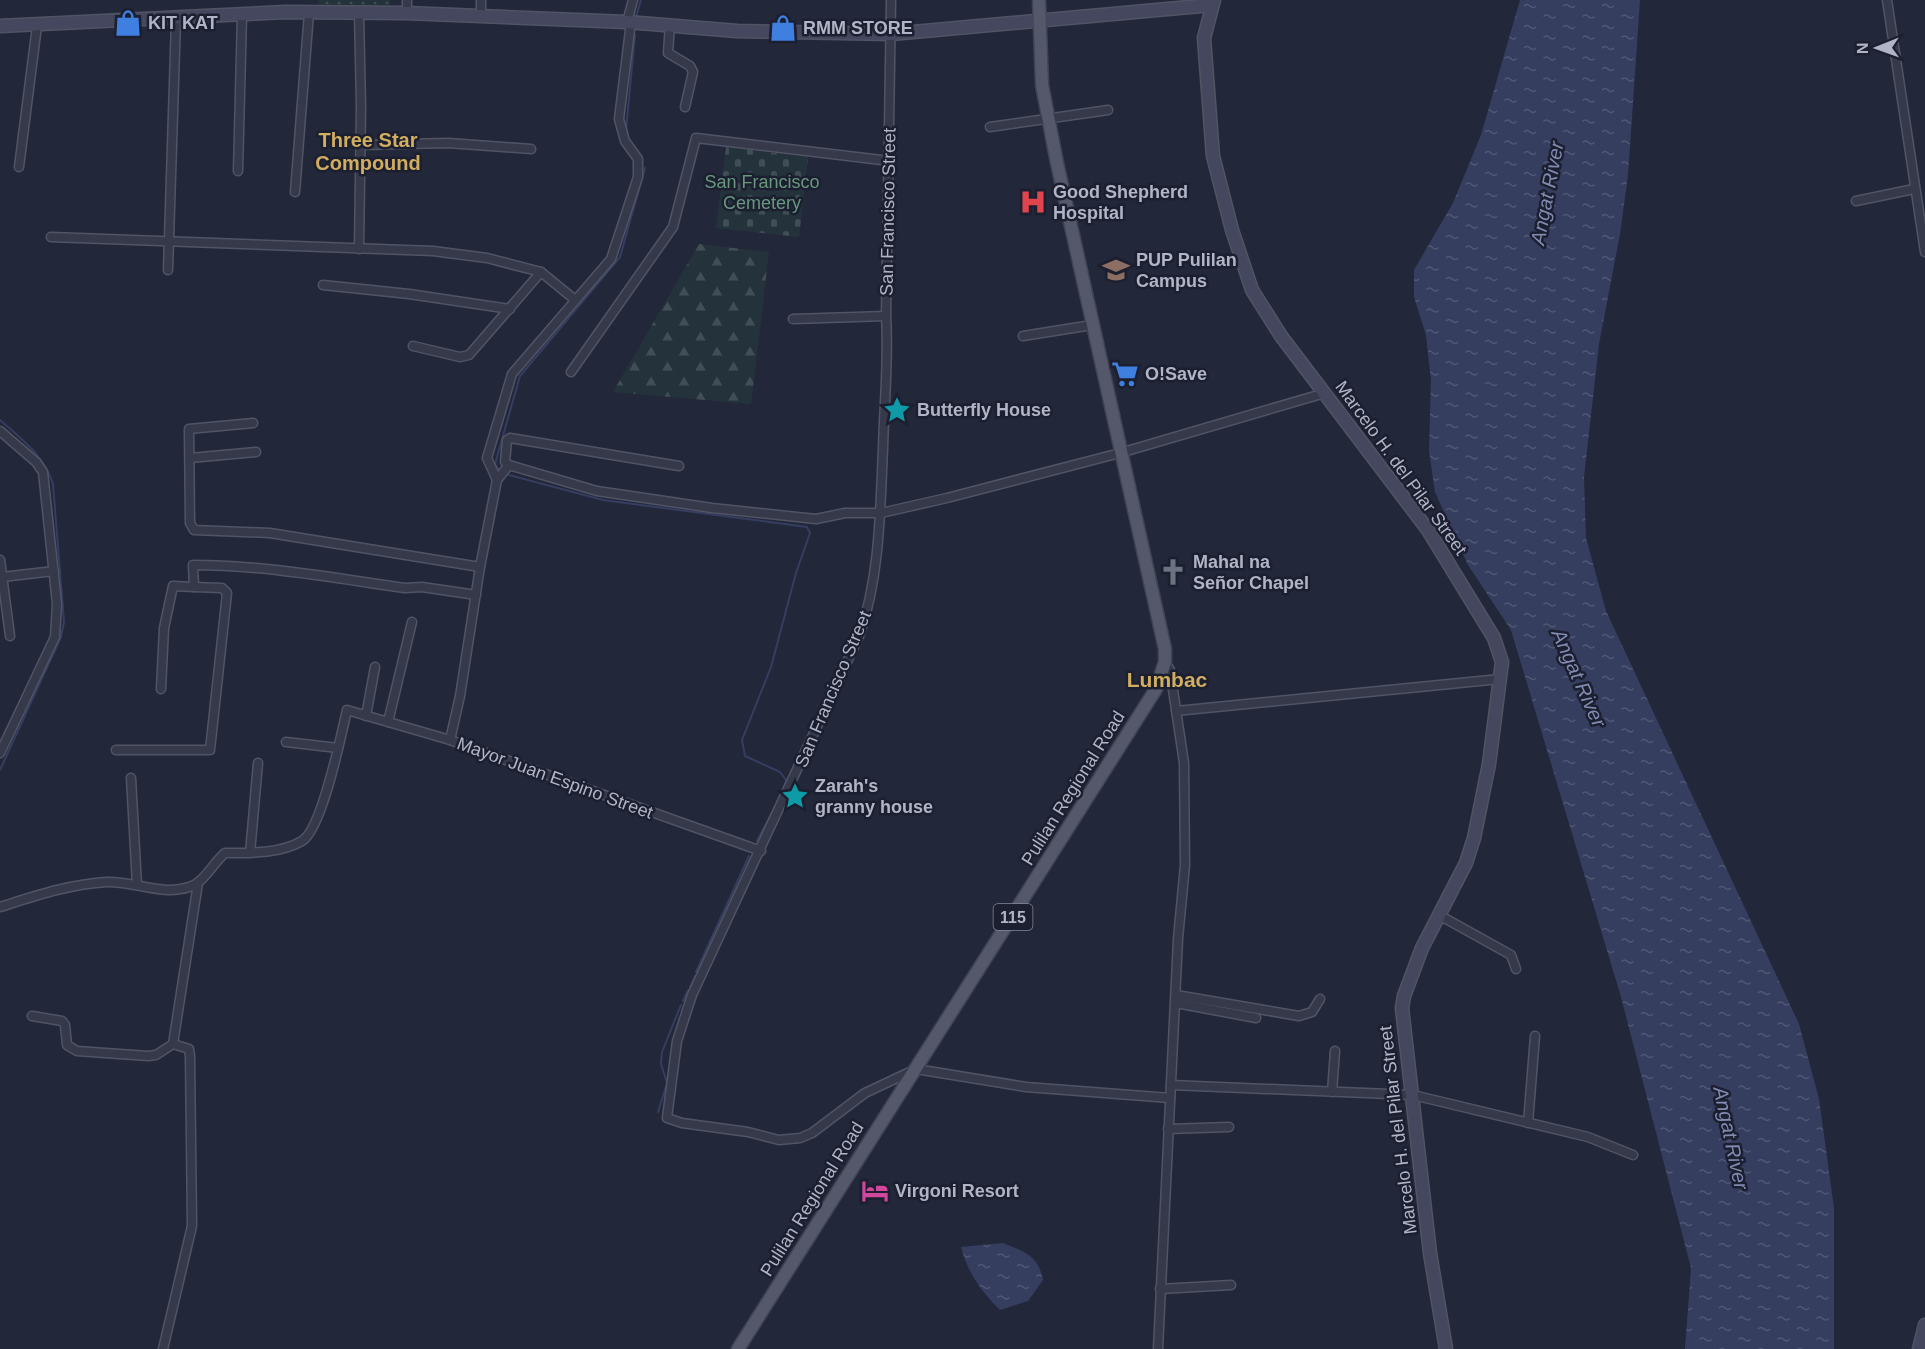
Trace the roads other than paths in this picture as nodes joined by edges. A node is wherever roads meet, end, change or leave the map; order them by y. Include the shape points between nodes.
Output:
1 (481, 0) edge
2 (633, 0) edge
3 (891, 0) edge
4 (1039, 0) edge
5 (1887, 0) edge
6 (1213, 3) edge
7 (407, 6) edge
8 (309, 13) junction
9 (359, 13) junction
10 (242, 15) junction
11 (481, 15) junction
12 (176, 20) junction
13 (1040, 21) junction
14 (629, 22) junction
15 (670, 24) junction
16 (0, 26) edge
17 (37, 26) junction
18 (891, 34) junction
19 (685, 107) dead end
20 (1108, 110) dead end
21 (1049, 118) junction
22 (990, 127) dead end
23 (361, 145) junction
24 (531, 149) dead end
25 (890, 161) junction
26 (19, 167) dead end
27 (238, 171) dead end
28 (1914, 189) junction
29 (295, 192) dead end
30 (1856, 201) dead end
31 (51, 237) dead end
32 (169, 240) junction
33 (359, 249) junction
34 (1925, 252) edge
35 (168, 270) dead end
36 (541, 272) junction
37 (323, 285) dead end
38 (574, 299) junction
39 (510, 309) junction
40 (886, 316) junction
41 (793, 319) dead end
42 (1092, 325) junction
43 (1023, 336) dead end
44 (413, 346) dead end
45 (571, 372) dead end
46 (1325, 393) junction
47 (254, 423) dead end
48 (0, 431) edge
49 (256, 452) dead end
50 (1120, 453) junction
51 (190, 458) junction
52 (509, 465) junction
53 (679, 466) dead end
54 (497, 480) junction
55 (881, 513) junction
56 (0, 560) edge
57 (480, 567) junction
58 (54, 571) junction
59 (2, 577) junction
60 (194, 587) junction
61 (476, 595) junction
62 (412, 621) dead end
63 (10, 636) dead end
64 (1165, 662) junction
65 (375, 667) dead end
66 (1500, 679) junction
67 (161, 689) dead end
68 (1176, 711) junction
69 (366, 716) junction
70 (388, 722) junction
71 (450, 740) junction
72 (286, 742) dead end
73 (338, 748) junction
74 (116, 750) dead end
75 (0, 753) edge
76 (258, 763) dead end
77 (131, 778) dead end
78 (761, 851) junction
79 (250, 853) junction
80 (198, 883) junction
81 (137, 885) junction
82 (0, 907) edge
83 (1439, 915) junction
84 (1516, 969) dead end
85 (1176, 999) junction
86 (1320, 999) dead end
87 (33, 1016) dead end
88 (1256, 1018) dead end
89 (1534, 1036) dead end
90 (173, 1044) junction
91 (1335, 1051) dead end
92 (916, 1069) junction
93 (1171, 1085) junction
94 (1332, 1092) junction
95 (1413, 1095) junction
96 (1170, 1098) junction
97 (1528, 1123) junction
98 (1229, 1127) dead end
99 (1168, 1129) junction
100 (1633, 1155) dead end
101 (1231, 1285) dead end
102 (1160, 1289) junction
103 (1925, 1325) edge
104 (162, 1349) edge
105 (738, 1349) edge
106 (1158, 1349) edge
107 (1446, 1349) edge
108 (1919, 1349) edge

1 - 11 street
2 - 14 street
3 - 18 street, San Francisco Street
4 - 13 main road, Pulilan Regional Road / 115
5 - 28 street
6 - 13 street
6 - 46 street, Marcelo H. del Pilar Street via 1204,38 1207,93 1213,156 1232,230 1252,290
7 - 9 street
7 - 11 street
8 - 9 street
8 - 10 street
8 - 29 street
9 - 23 street
10 - 12 street
10 - 27 street
11 - 14 street
12 - 17 street
12 - 32 street
13 - 18 street
13 - 21 main road, Pulilan Regional Road / 115 via 1042,85
14 - 15 street
14 - 38 street via 619,119 625,141 638,159 638,177 614,254
15 - 18 street
15 - 19 street via 668,53 693,72
16 - 17 street
17 - 26 street
18 - 25 street, San Francisco Street
20 - 21 street
21 - 22 street
21 - 42 main road, Pulilan Regional Road / 115
23 - 24 street via 448,143
23 - 33 street
25 - 40 street, San Francisco Street
25 - 45 street via 696,138 673,227
28 - 30 street
28 - 34 street
31 - 32 street
32 - 33 street
32 - 35 street
33 - 36 street via 434,251
36 - 38 street
36 - 39 street
37 - 39 street
38 - 54 street via 512,374 487,458
39 - 44 street via 467,356
40 - 41 street
40 - 55 street, San Francisco Street via 889,356
42 - 43 street
42 - 50 main road, Pulilan Regional Road / 115
46 - 50 street
46 - 66 street, Marcelo H. del Pilar Street via 1441,550 1494,638 1502,662
47 - 51 street via 192,427
48 - 58 street via 43,472
49 - 51 street
50 - 55 street
50 - 64 main road, Pulilan Regional Road / 115
51 - 57 street via 190,523 198,531 270,532
52 - 53 street via 505,456 510,438
52 - 54 street
52 - 55 street via 597,491 712,508 816,519 845,513
54 - 57 street
55 - 78 street, San Francisco Street via 872,598 860,634
56 - 59 street
57 - 61 street
58 - 59 street
58 - 75 street via 55,637
59 - 63 street
60 - 61 street via 193,565 232,565
60 - 67 street via 173,586 164,628
60 - 74 street via 222,588 227,593 210,750
61 - 71 street
62 - 70 street
64 - 68 street via 1170,670
64 - 92 main road, Pulilan Regional Road / 115 via 1156,689
65 - 69 street
66 - 68 street
66 - 83 street, Marcelo H. del Pilar Street via 1474,838 1466,863
68 - 85 street via 1186,788
69 - 70 street, Mayor Juan Espino Street
69 - 73 street, Mayor Juan Espino Street via 347,711
70 - 71 street, Mayor Juan Espino Street
71 - 78 street, Mayor Juan Espino Street
72 - 73 street
73 - 79 street via 316,824 309,835 281,848
76 - 79 street
77 - 81 street
78 - 92 street, San Francisco Street via 692,995 677,1041 667,1118 779,1140 800,1138 813,1133 865,1093
79 - 80 street via 225,853
80 - 81 street via 179,889
80 - 90 street
81 - 82 street via 85,885
83 - 84 street via 1511,955
83 - 95 street, Marcelo H. del Pilar Street via 1403,1002
85 - 86 street via 1299,1016 1312,1012
85 - 88 street
85 - 93 street
87 - 90 street via 62,1021 67,1045 77,1051 148,1056
89 - 97 street
90 - 104 street via 189,1049 190,1056 192,1226
91 - 94 street
92 - 96 street via 1026,1087
92 - 105 main road, Pulilan Regional Road / 115
93 - 94 street
93 - 96 street
94 - 95 street
95 - 97 street
95 - 107 street, Marcelo H. del Pilar Street via 1430,1253
96 - 99 street
97 - 100 street via 1588,1137
98 - 99 street
99 - 102 street
101 - 102 street
102 - 106 street
103 - 108 street

